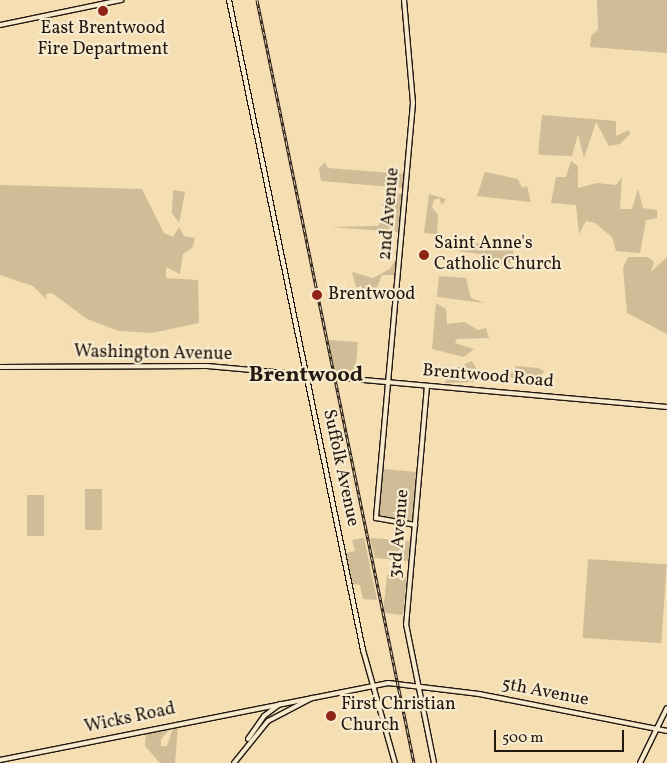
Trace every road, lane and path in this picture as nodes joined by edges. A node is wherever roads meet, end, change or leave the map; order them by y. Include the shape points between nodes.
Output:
1 (121, 0) edge
2 (229, 0) edge
3 (404, 0) edge
4 (0, 25) edge
5 (0, 367) edge
6 (306, 375) junction
7 (390, 382) junction
8 (427, 386) junction
9 (667, 402) edge
10 (665, 407) edge
11 (415, 525) junction
12 (371, 684) junction
13 (418, 684) junction
14 (326, 694) junction
15 (290, 700) junction
16 (265, 706) junction
17 (260, 707) junction
18 (273, 708) junction
19 (667, 708) edge
20 (283, 711) junction
21 (264, 716) junction
22 (655, 729) junction
23 (667, 732) edge
24 (0, 760) edge
25 (234, 763) edge
26 (395, 763) edge
27 (434, 763) edge
28 (640, 763) edge

1 - 4 street
2 - 6 street, Suffolk Avenue
3 - 7 street, 2nd Avenue via 413,104
5 - 6 street, Washington Avenue via 207,366
6 - 7 street, Brentwood Road
6 - 12 street, Suffolk Avenue
7 - 8 street, Brentwood Road
7 - 11 street, 2nd Avenue via 377,521
8 - 10 street, Brentwood Road
8 - 11 street, 3rd Avenue
9 - 10 street
11 - 13 street, 3rd Avenue via 406,624
12 - 13 street, Wicks Road
12 - 14 street, Wicks Road
12 - 26 street, Suffolk Avenue
13 - 22 street, 5th Avenue
13 - 27 street, 3rd Avenue
14 - 15 street, Wicks Road
14 - 20 street
15 - 16 street, Wicks Road
15 - 18 street
16 - 17 street, Wicks Road
16 - 18 street, Wicks Road
17 - 21 street
17 - 24 street, Wicks Road
18 - 20 street, Wicks Road
18 - 21 street
19 - 22 street
20 - 25 street via 258,731
21 - 25 street
22 - 23 street, 5th Avenue
22 - 28 street

